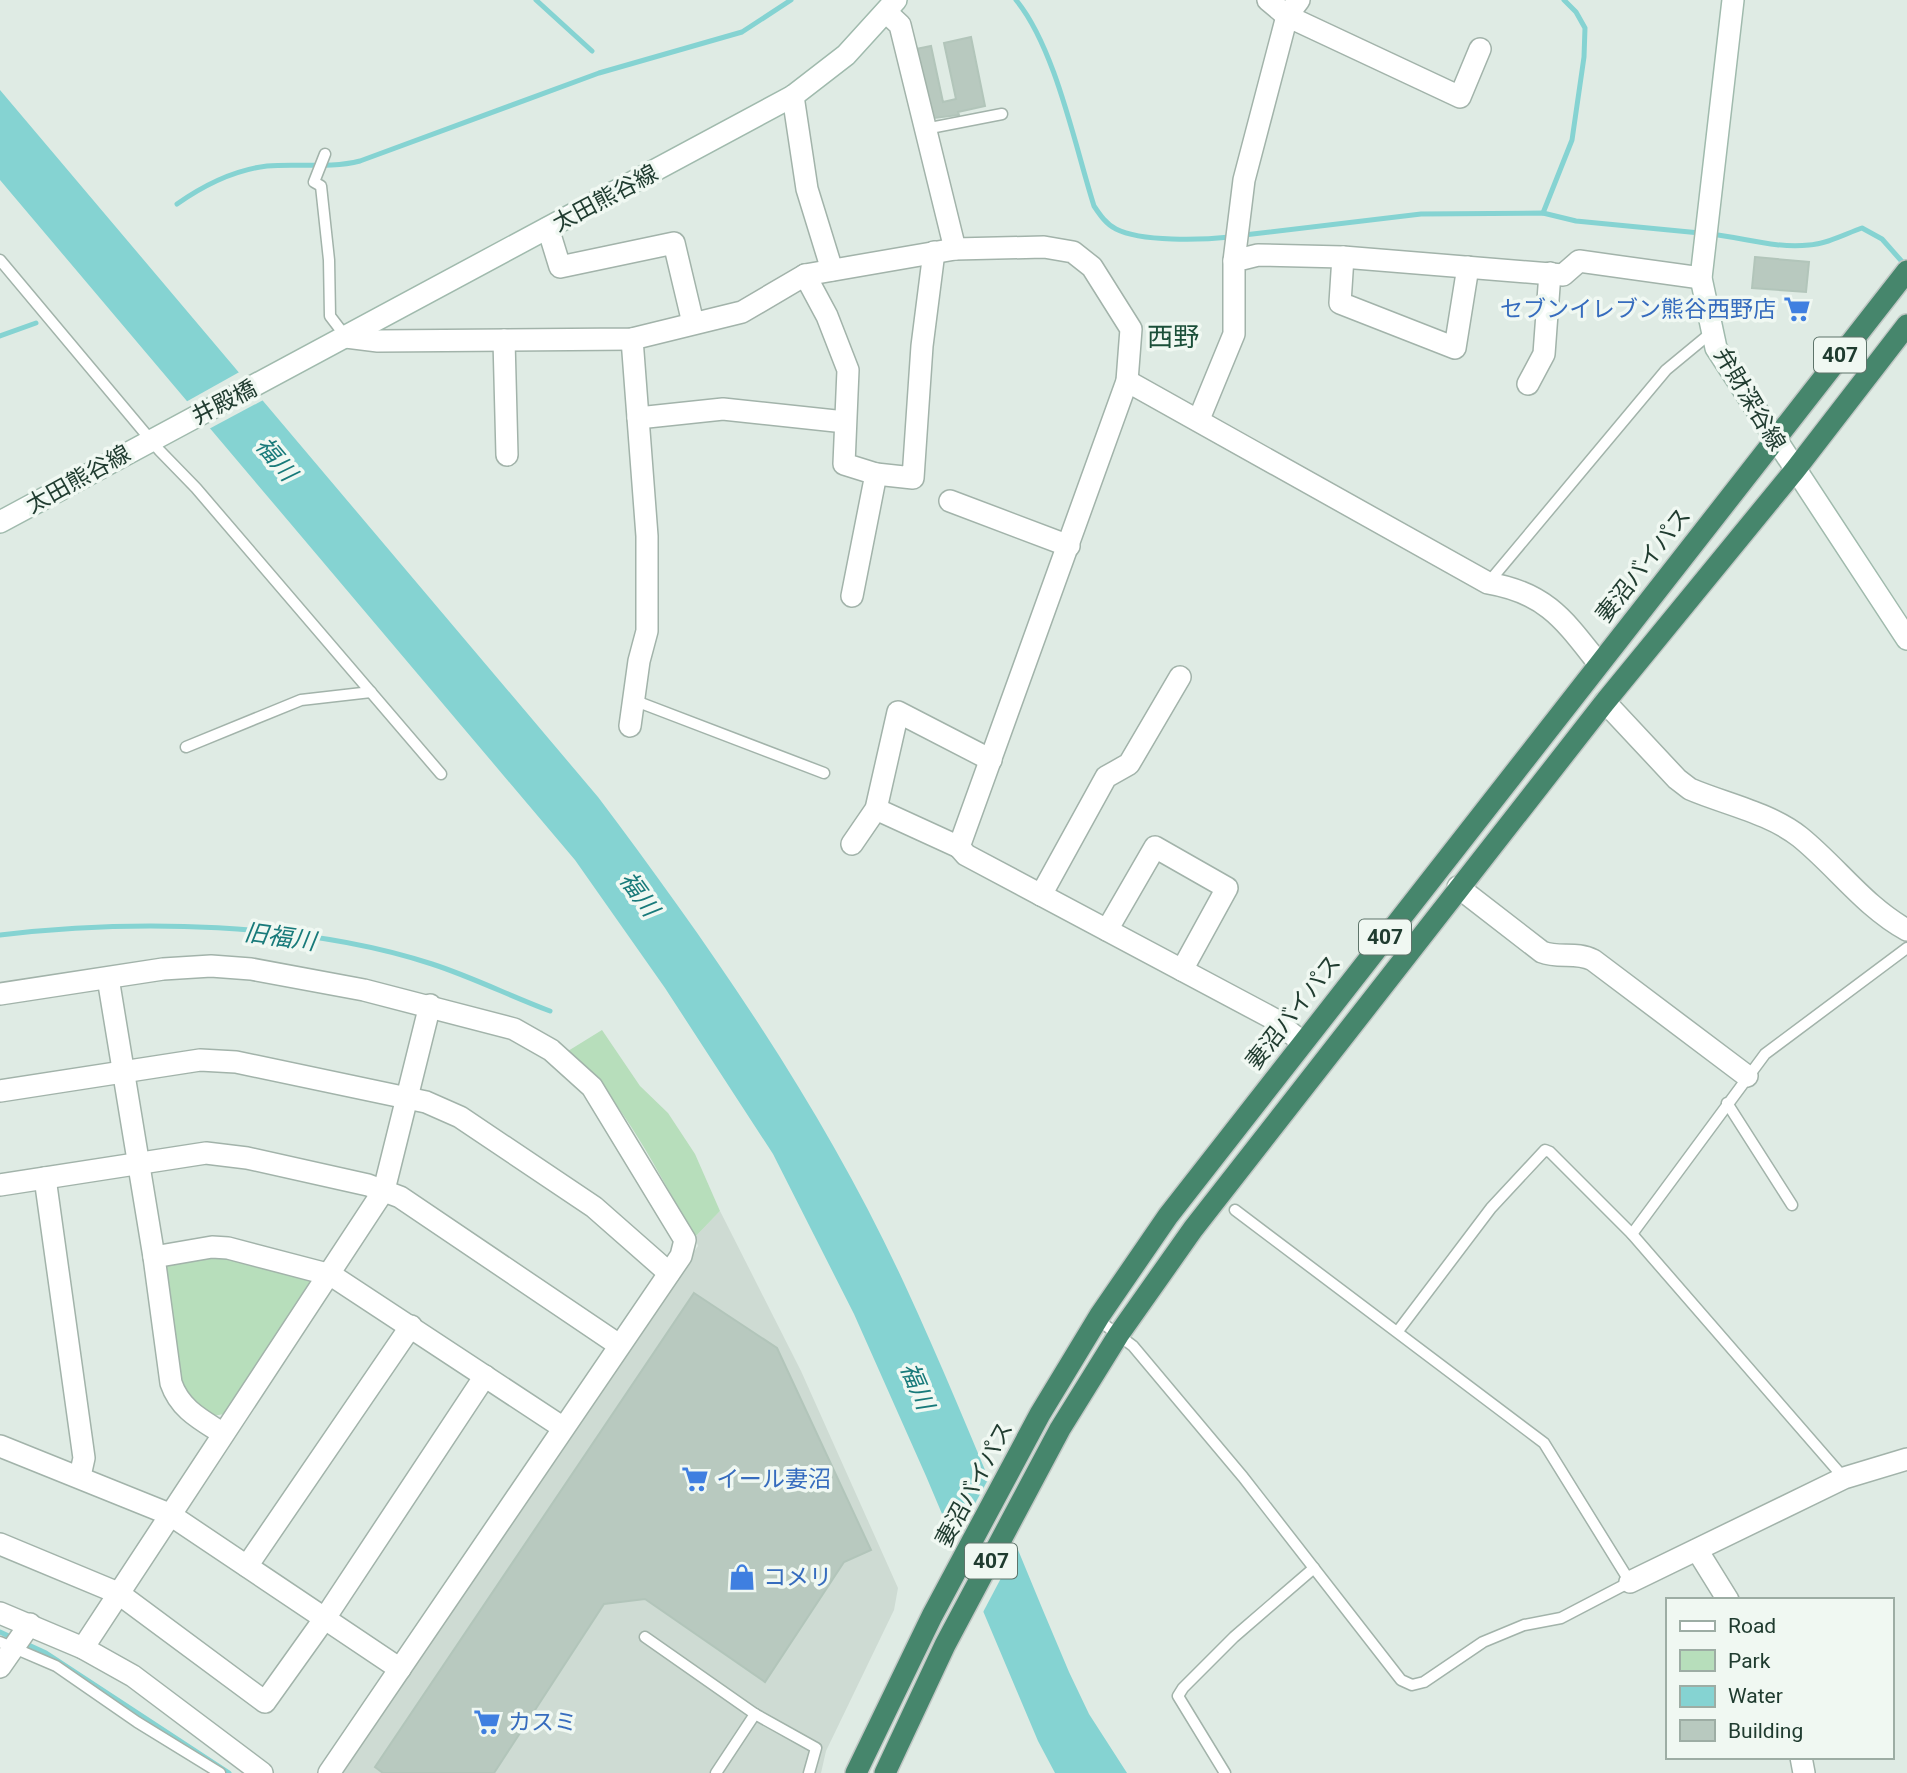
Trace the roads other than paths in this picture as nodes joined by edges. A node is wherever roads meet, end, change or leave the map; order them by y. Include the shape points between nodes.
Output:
1 (1268, 0) edge
2 (1733, 0) edge
3 (891, 6) edge
4 (1293, 8) edge
5 (1480, 49) dead end
6 (793, 96) junction
7 (1002, 114) dead end
8 (925, 129) junction
9 (325, 155) dead end
10 (548, 228) junction
11 (955, 249) junction
12 (934, 252) junction
13 (1343, 257) junction
14 (0, 260) edge
15 (1234, 261) junction
16 (1468, 267) junction
17 (832, 270) junction
18 (1907, 271) edge
19 (1550, 273) junction
20 (805, 275) junction
21 (1701, 278) junction
22 (694, 323) junction
23 (1907, 325) edge
24 (1713, 332) junction
25 (346, 337) junction
26 (632, 338) junction
27 (504, 340) junction
28 (292, 367) joint
29 (1127, 381) junction
30 (1528, 384) dead end
31 (638, 418) junction
32 (1199, 419) junction
33 (845, 422) junction
34 (154, 438) junction
35 (1774, 439) junction
36 (507, 455) dead end
37 (1794, 470) junction
38 (876, 474) junction
39 (950, 501) dead end
40 (0, 522) edge
41 (1069, 546) junction
42 (1489, 583) junction
43 (852, 596) dead end
44 (1907, 639) edge
45 (1599, 664) junction
46 (1180, 677) dead end
47 (371, 692) junction
48 (633, 700) junction
49 (1605, 702) junction
50 (631, 726) dead end
51 (186, 747) dead end
52 (991, 760) junction
53 (824, 773) dead end
54 (441, 774) dead end
55 (876, 809) junction
56 (1462, 840) junction
57 (852, 844) dead end
58 (959, 847) junction
59 (1483, 856) junction
60 (1458, 887) junction
61 (1041, 895) junction
62 (1107, 930) junction
63 (1907, 930) edge
64 (1907, 948) edge
65 (1182, 970) junction
66 (108, 978) junction
67 (0, 994) edge
68 (430, 1006) junction
69 (1302, 1042) junction
70 (124, 1072) junction
71 (1747, 1076) junction
72 (0, 1091) edge
73 (409, 1099) junction
74 (1727, 1103) junction
75 (140, 1164) junction
76 (45, 1178) junction
77 (0, 1185) edge
78 (384, 1190) junction
79 (1792, 1205) dead end
80 (1235, 1210) dead end
81 (1632, 1234) junction
82 (154, 1257) junction
83 (669, 1273) junction
84 (331, 1275) junction
85 (1097, 1319) junction
86 (411, 1326) junction
87 (1398, 1331) junction
88 (1119, 1334) junction
89 (619, 1345) junction
90 (485, 1376) junction
91 (562, 1427) junction
92 (222, 1433) junction
93 (0, 1446) edge
94 (1907, 1459) edge
95 (80, 1476) junction
96 (1844, 1478) junction
97 (169, 1514) junction
98 (0, 1544) edge
99 (1697, 1550) junction
100 (247, 1566) junction
101 (1314, 1568) junction
102 (1630, 1582) junction
103 (118, 1593) junction
104 (1727, 1598) edge
105 (0, 1613) edge
106 (325, 1618) junction
107 (30, 1624) junction
108 (645, 1637) dead end
109 (7, 1645) edge
110 (83, 1648) junction
111 (0, 1667) edge
112 (400, 1669) junction
113 (755, 1714) junction
114 (219, 1773) edge
115 (262, 1773) edge
116 (329, 1773) edge
117 (716, 1773) edge
118 (809, 1773) edge
119 (856, 1773) edge
120 (885, 1773) edge
121 (1225, 1773) edge

1 - 4 street
2 - 21 street, 弁財深谷線
3 - 6 street, 太田熊谷線 via 846,55
3 - 8 street via 900,25
4 - 5 street via 1460,97
4 - 15 street via 1244,180
6 - 10 street, 太田熊谷線
6 - 17 street via 807,188
7 - 8 lane
8 - 11 street
9 - 25 lane via 314,182 321,187 330,316
10 - 22 street via 560,267 674,243
10 - 25 street, 太田熊谷線
11 - 12 street
11 - 29 street via 1044,247 1073,252 1092,267 1130,329
12 - 17 street
12 - 38 street via 913,478
13 - 15 street via 1258,255
13 - 16 street
13 - 16 street via 1340,303 1455,348
14 - 34 lane
15 - 32 street via 1234,334
16 - 19 street
17 - 20 street
18 - 35 highway, 妻沼バイパス / 407
19 - 21 street via 1563,275 1578,261
19 - 30 street via 1544,354
20 - 22 street via 742,312
20 - 33 street via 848,370
21 - 24 street, 弁財深谷線
22 - 26 street
23 - 37 highway, 407
24 - 35 street, 弁財深谷線 via 1716,348
24 - 42 lane via 1665,370
25 - 27 street
25 - 28 street, 太田熊谷線
26 - 27 street
26 - 31 street
27 - 36 street
28 - 34 street, 井殿橋
29 - 32 street
29 - 41 street
31 - 33 street via 723,409
31 - 48 street via 647,536 647,631
32 - 42 street
33 - 38 street via 844,464
34 - 40 street, 太田熊谷線
34 - 47 lane
35 - 37 street, 弁財深谷線
35 - 45 highway, 妻沼バイパス / 407
37 - 44 street, 弁財深谷線
37 - 49 highway, 407
38 - 43 street
39 - 41 street
41 - 52 street
42 - 45 street via 1508,586 1556,611
45 - 56 highway, 妻沼バイパス / 407
46 - 61 street via 1129,764 1106,777
47 - 51 lane via 301,700
47 - 54 lane
48 - 50 street
48 - 53 lane
49 - 59 highway, 407
49 - 63 street via 1690,789 1791,831 1870,904
52 - 55 street via 898,712
52 - 58 street
55 - 57 street
55 - 58 street
56 - 59 lane
56 - 69 highway, 妻沼バイパス / 407
58 - 61 street
59 - 60 highway, 407
60 - 71 street via 1542,952 1584,955 1593,960
60 - 88 highway, 407 via 1192,1229
61 - 62 street
62 - 65 street
62 - 65 street via 1155,846 1227,888
64 - 71 lane via 1765,1054
65 - 69 street via 1272,1018
66 - 67 street
66 - 68 street via 199,967 251,969
66 - 70 street
68 - 73 street
68 - 83 street via 535,1039 593,1087 685,1240
69 - 85 highway, 妻沼バイパス / 407 via 1168,1216
70 - 72 street
70 - 73 street via 200,1060 236,1062
70 - 75 street
71 - 74 lane
73 - 78 street
73 - 83 street via 460,1117 594,1207
74 - 79 lane
74 - 81 lane
75 - 76 street
75 - 78 street via 223,1154
75 - 82 street
76 - 77 street
76 - 95 street via 84,1458
78 - 84 street
78 - 89 street
80 - 87 lane
81 - 87 lane via 1545,1150 1491,1208
81 - 96 lane
82 - 84 street via 228,1248
82 - 92 street via 177,1400
83 - 89 street
84 - 86 street
84 - 92 street
85 - 88 lane
85 - 119 highway, 妻沼バイパス / 407 via 932,1616
86 - 90 street
86 - 100 street
87 - 102 lane via 1544,1443
88 - 101 lane
88 - 120 highway, 407 via 1079,1395 945,1645
89 - 91 street
90 - 91 street
90 - 106 street
91 - 112 street
92 - 97 street
93 - 95 street
94 - 96 street
95 - 97 street
96 - 99 street
97 - 100 street
97 - 103 street
98 - 103 street
99 - 102 street
99 - 104 street
100 - 106 street
101 - 102 lane via 1401,1680 1412,1685 1424,1682 1483,1642 1561,1618
101 - 121 lane via 1234,1637 1178,1696
103 - 106 street via 265,1702
103 - 110 street
105 - 107 street
106 - 112 street
107 - 109 street
107 - 110 street
108 - 113 lane
109 - 111 street
109 - 114 lane via 56,1666
110 - 115 street via 133,1676
112 - 116 street
113 - 117 lane
113 - 118 lane via 816,1748

